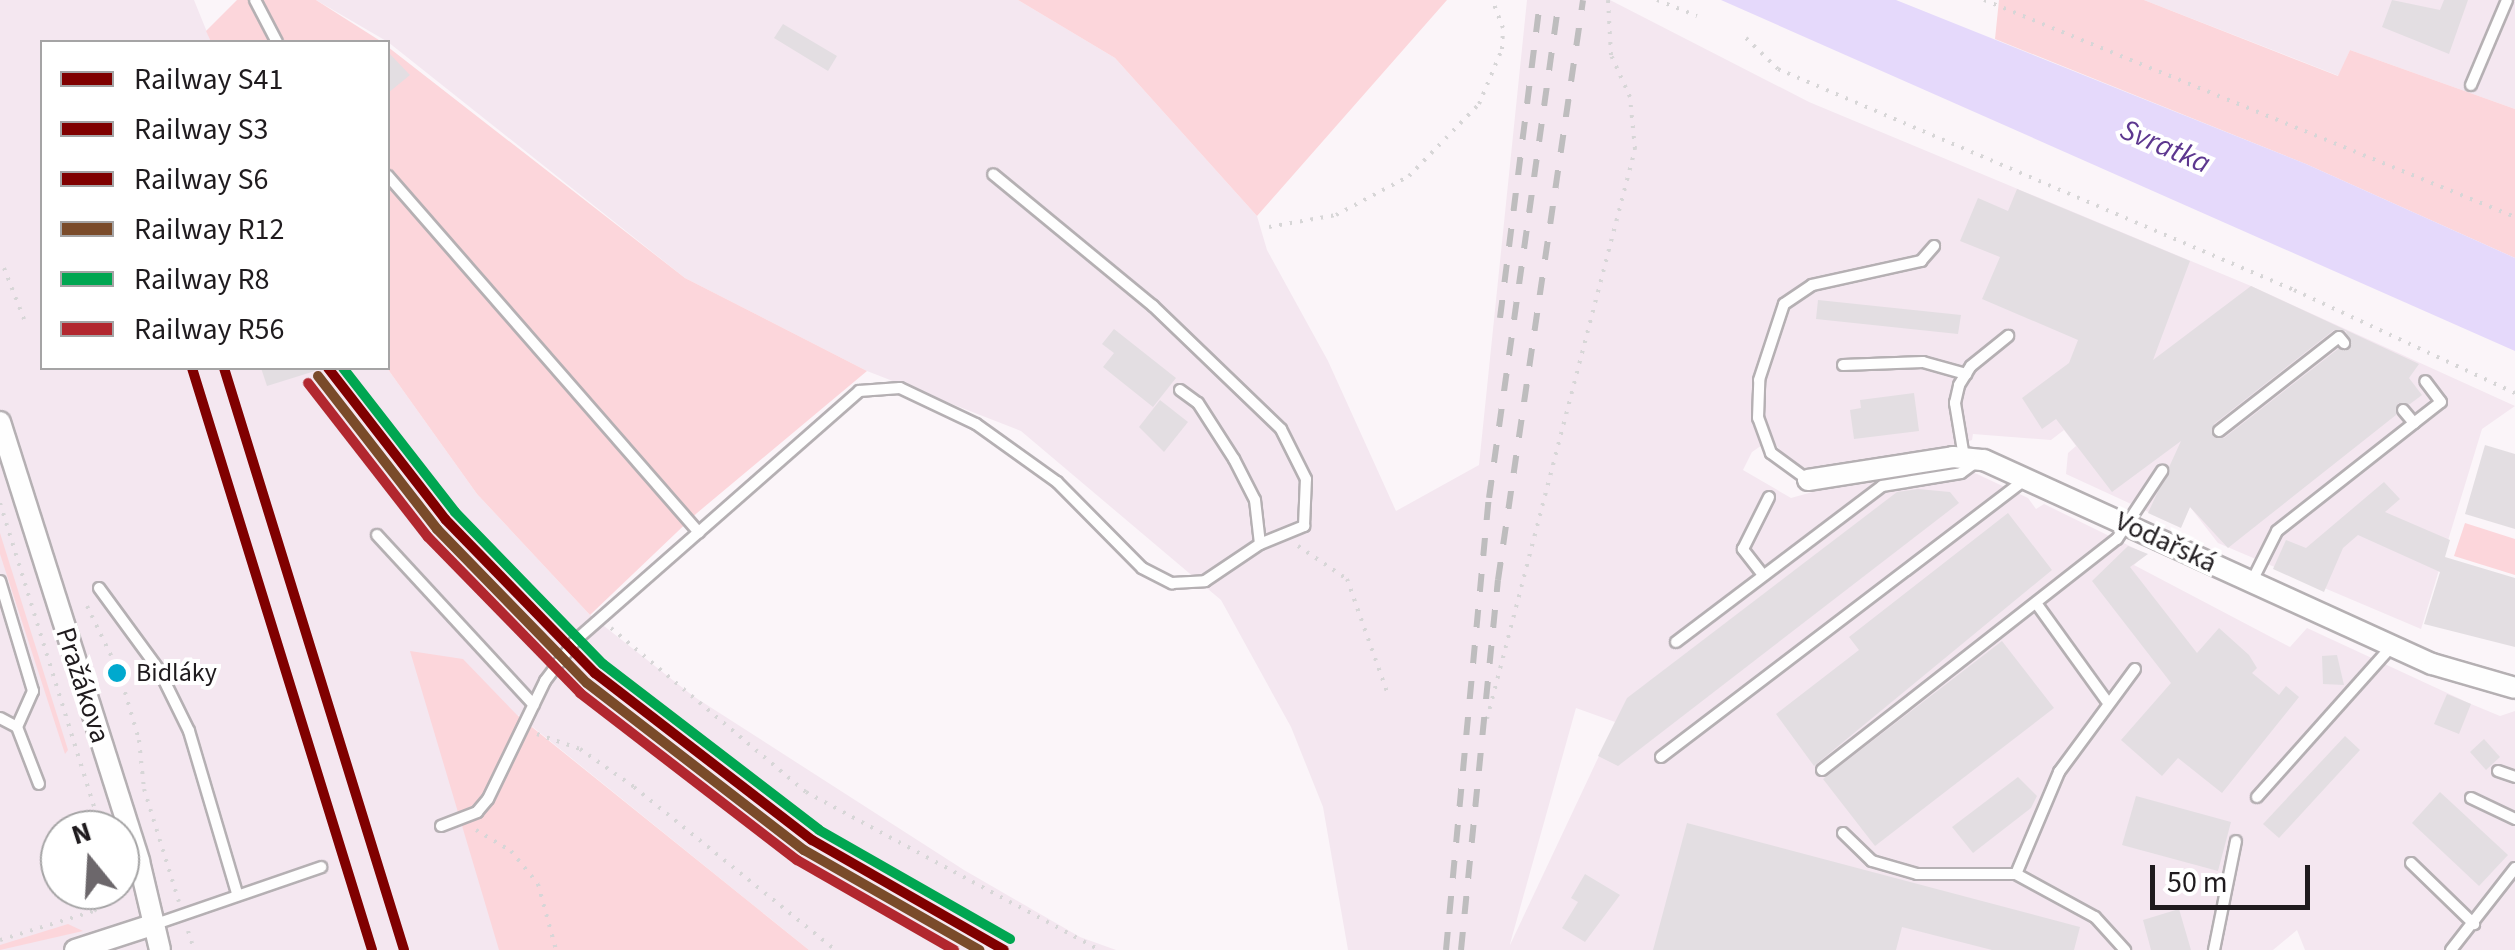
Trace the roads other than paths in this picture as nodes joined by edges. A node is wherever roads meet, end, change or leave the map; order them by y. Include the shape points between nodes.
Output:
1 (255, 0) edge
2 (2506, 0) edge
3 (276, 40) edge
4 (2472, 85) dead end
5 (993, 174) dead end
6 (390, 178) edge
7 (1934, 246) dead end
8 (2008, 336) dead end
9 (2344, 344) dead end
10 (1843, 365) dead end
11 (1966, 374) junction
12 (2425, 380) dead end
13 (1180, 390) dead end
14 (2403, 410) dead end
15 (0, 422) edge
16 (2414, 423) junction
17 (2219, 430) dead end
18 (1971, 458) junction
19 (2162, 471) dead end
20 (2026, 478) junction
21 (1808, 480) joint
22 (1769, 497) dead end
23 (2130, 526) junction
24 (699, 533) junction
25 (377, 535) dead end
26 (1260, 544) junction
27 (1763, 575) junction
28 (0, 581) edge
29 (2252, 581) junction
30 (98, 588) dead end
31 (2036, 603) junction
32 (1676, 642) dead end
33 (2392, 646) junction
34 (2134, 669) dead end
35 (2515, 688) edge
36 (2106, 700) junction
37 (534, 705) junction
38 (0, 718) edge
39 (17, 727) junction
40 (1661, 757) dead end
41 (1822, 770) dead end
42 (2498, 771) dead end
43 (2515, 777) edge
44 (39, 784) dead end
45 (2257, 797) dead end
46 (2471, 798) dead end
47 (2515, 818) edge
48 (442, 826) dead end
49 (1843, 833) dead end
50 (2236, 842) dead end
51 (2411, 863) dead end
52 (321, 867) dead end
53 (2515, 868) edge
54 (2016, 874) junction
55 (238, 893) junction
56 (2474, 924) junction
57 (152, 926) junction
58 (74, 950) edge
59 (160, 950) edge
60 (2125, 950) edge
61 (2214, 950) edge
62 (2451, 950) edge

1 - 3 lane
2 - 4 lane
5 - 26 lane via 1153,306 1281,429 1306,479 1310,503 1304,526
6 - 24 lane
7 - 21 lane via 1921,261 1812,285 1784,304 1759,380 1758,418 1772,453
8 - 11 lane
9 - 17 lane via 2339,337
10 - 11 lane via 1922,362
11 - 18 lane via 1954,404
12 - 16 lane via 2441,402
13 - 26 lane via 1198,402 1241,473 1255,500
14 - 16 lane
15 - 57 street, Pražákova via 139,861
16 - 29 lane via 2277,531
18 - 20 street, Vodařská
18 - 21 street
18 - 27 lane via 1961,473 1882,486
19 - 23 lane
20 - 23 street, Vodařská
20 - 40 lane
22 - 27 lane via 1744,549
23 - 29 street, Vodařská
23 - 31 lane
24 - 26 lane via 828,412 859,391 886,386 926,396 1021,455 1154,576 1189,585 1205,581
24 - 37 lane via 600,618 545,680
25 - 37 lane
27 - 32 lane
28 - 39 lane via 34,692
29 - 33 street, Vodařská
30 - 55 lane via 159,670 189,731
31 - 36 lane
31 - 41 lane
33 - 35 street, Vodařská
33 - 45 lane
34 - 36 lane
36 - 54 lane via 2060,772
37 - 48 lane via 488,799
38 - 39 lane
39 - 44 lane
42 - 43 lane
46 - 47 lane
49 - 54 lane via 1872,861 1917,874
50 - 61 lane
51 - 56 lane
52 - 55 lane
53 - 56 lane
54 - 60 lane via 2096,917
55 - 57 lane
56 - 62 lane
57 - 58 street
57 - 59 street, Pražákova

